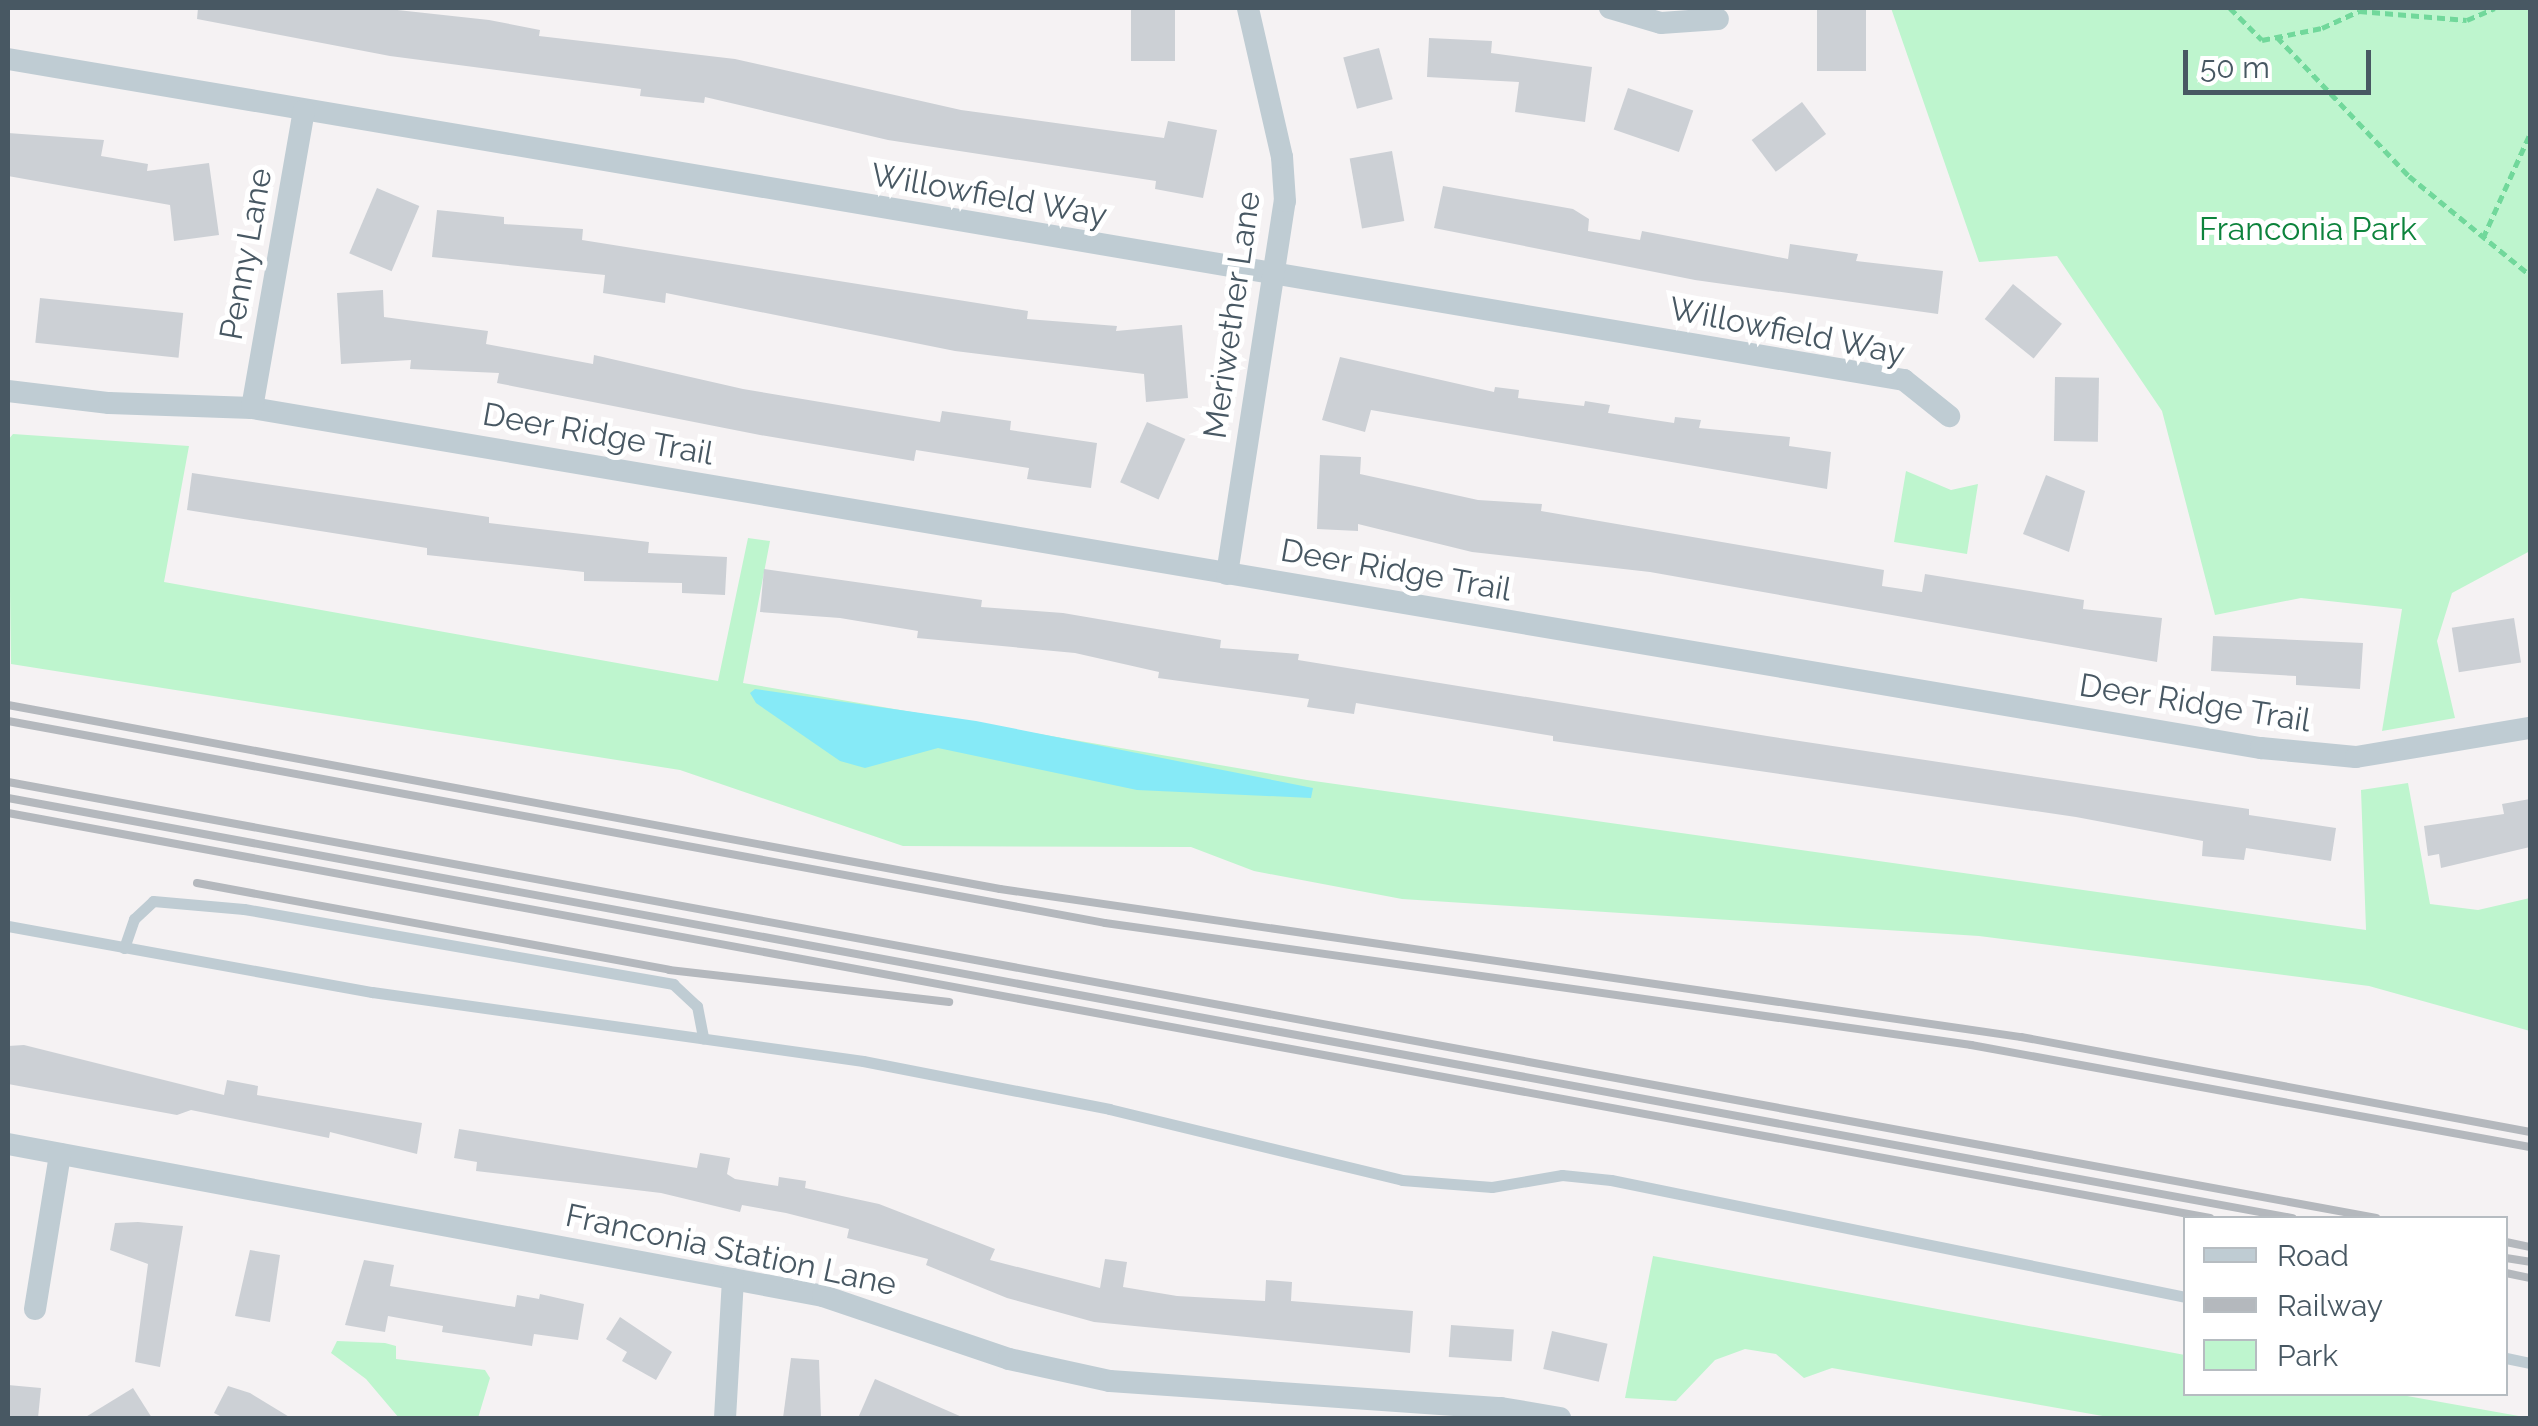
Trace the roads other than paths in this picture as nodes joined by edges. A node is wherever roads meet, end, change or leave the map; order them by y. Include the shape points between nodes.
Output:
1 (1248, 8) edge
2 (1610, 8) edge
3 (1718, 19) dead end
4 (8, 59) edge
5 (304, 111) junction
6 (1273, 278) junction
7 (8, 391) edge
8 (252, 408) junction
9 (1949, 416) dead end
10 (1226, 574) junction
11 (2530, 728) edge
12 (8, 926) edge
13 (124, 948) junction
14 (704, 1038) junction
15 (8, 1144) edge
16 (60, 1154) junction
17 (733, 1279) junction
18 (2183, 1296) edge
19 (35, 1309) dead end
20 (725, 1418) edge
21 (1560, 1418) edge

1 - 6 street, Meriwether Lane via 1282,157 1285,201
2 - 3 street via 1661,24
4 - 5 street, Willowfield Way
5 - 6 street, Willowfield Way
5 - 8 street, Penny Lane
6 - 9 street, Willowfield Way via 1904,380
6 - 10 street, Meriwether Lane
7 - 8 street, Deer Ridge Trail
8 - 10 street, Deer Ridge Trail
10 - 11 street, Deer Ridge Trail via 2307,754 2399,753
12 - 13 lane
13 - 14 lane
13 - 14 lane via 134,919 152,901 244,909 674,984 697,1006
14 - 18 lane via 1007,1088 1402,1180 1492,1187 1584,1176
15 - 16 street, Franconia Station Lane
16 - 17 street, Franconia Station Lane
16 - 19 street
17 - 20 street
17 - 21 street, Franconia Station Lane via 869,1307 1008,1359 1110,1381 1490,1407

